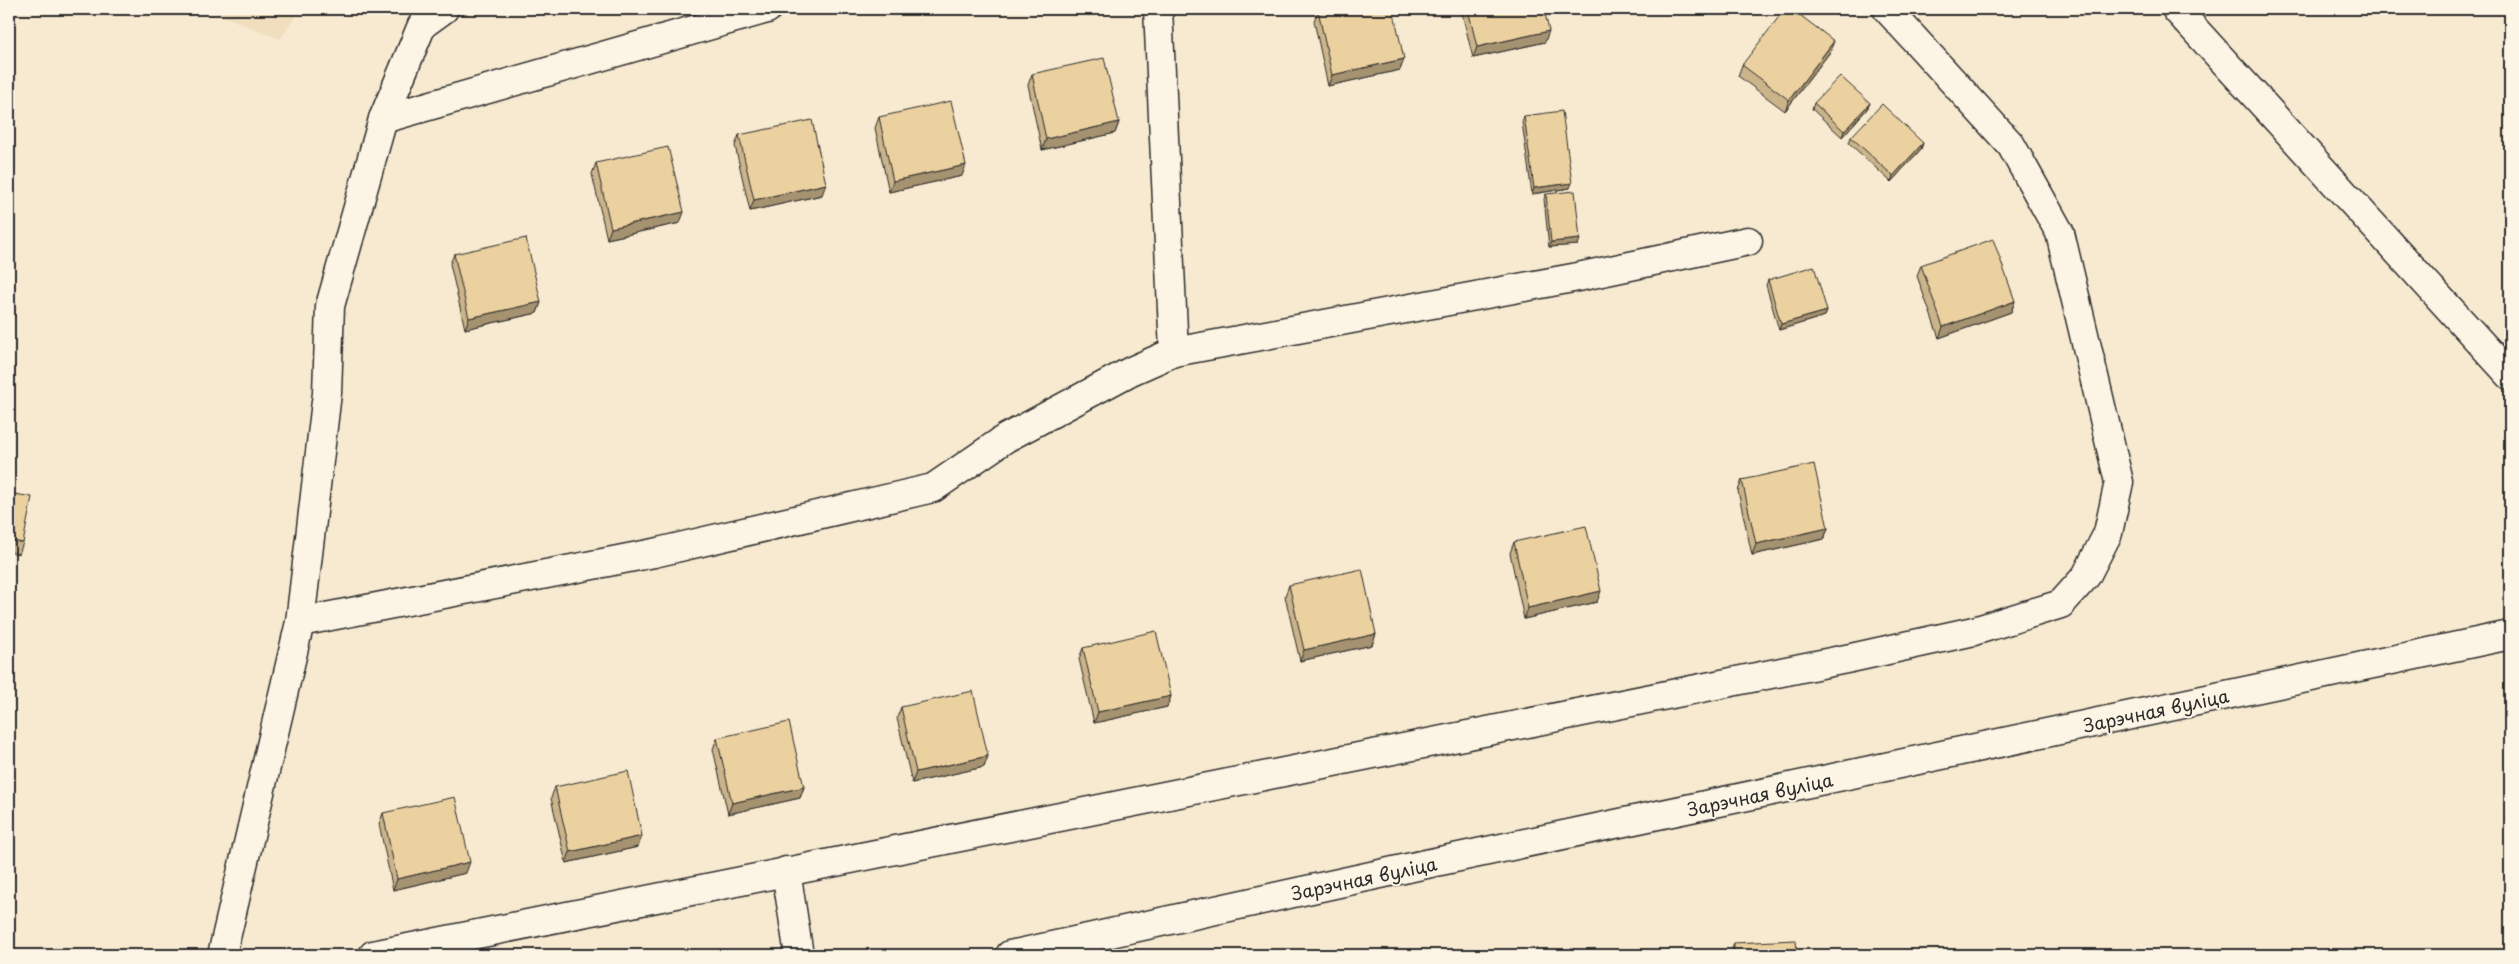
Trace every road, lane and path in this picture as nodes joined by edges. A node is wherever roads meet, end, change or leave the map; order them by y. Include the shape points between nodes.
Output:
1 (444, 9) edge
2 (767, 9) edge
3 (1158, 9) edge
4 (1887, 9) edge
5 (2176, 9) edge
6 (382, 119) junction
7 (1748, 241) dead end
8 (1174, 352) junction
9 (2510, 375) edge
10 (300, 622) junction
11 (2510, 635) edge
12 (786, 871) junction
13 (222, 955) edge
14 (374, 955) edge
15 (799, 955) edge
16 (1010, 955) edge

1 - 6 street via 422,25
2 - 6 street
3 - 8 street
4 - 12 street via 2011,145 2060,233 2119,482 2108,533 2086,576 2061,604 1974,631 1851,658
5 - 9 street
6 - 10 street via 330,306 327,393
7 - 8 street via 1578,277
8 - 10 street via 1006,438 933,488 654,552
10 - 13 street
11 - 16 street, Зарэчная вуліца
12 - 14 street
12 - 15 street

